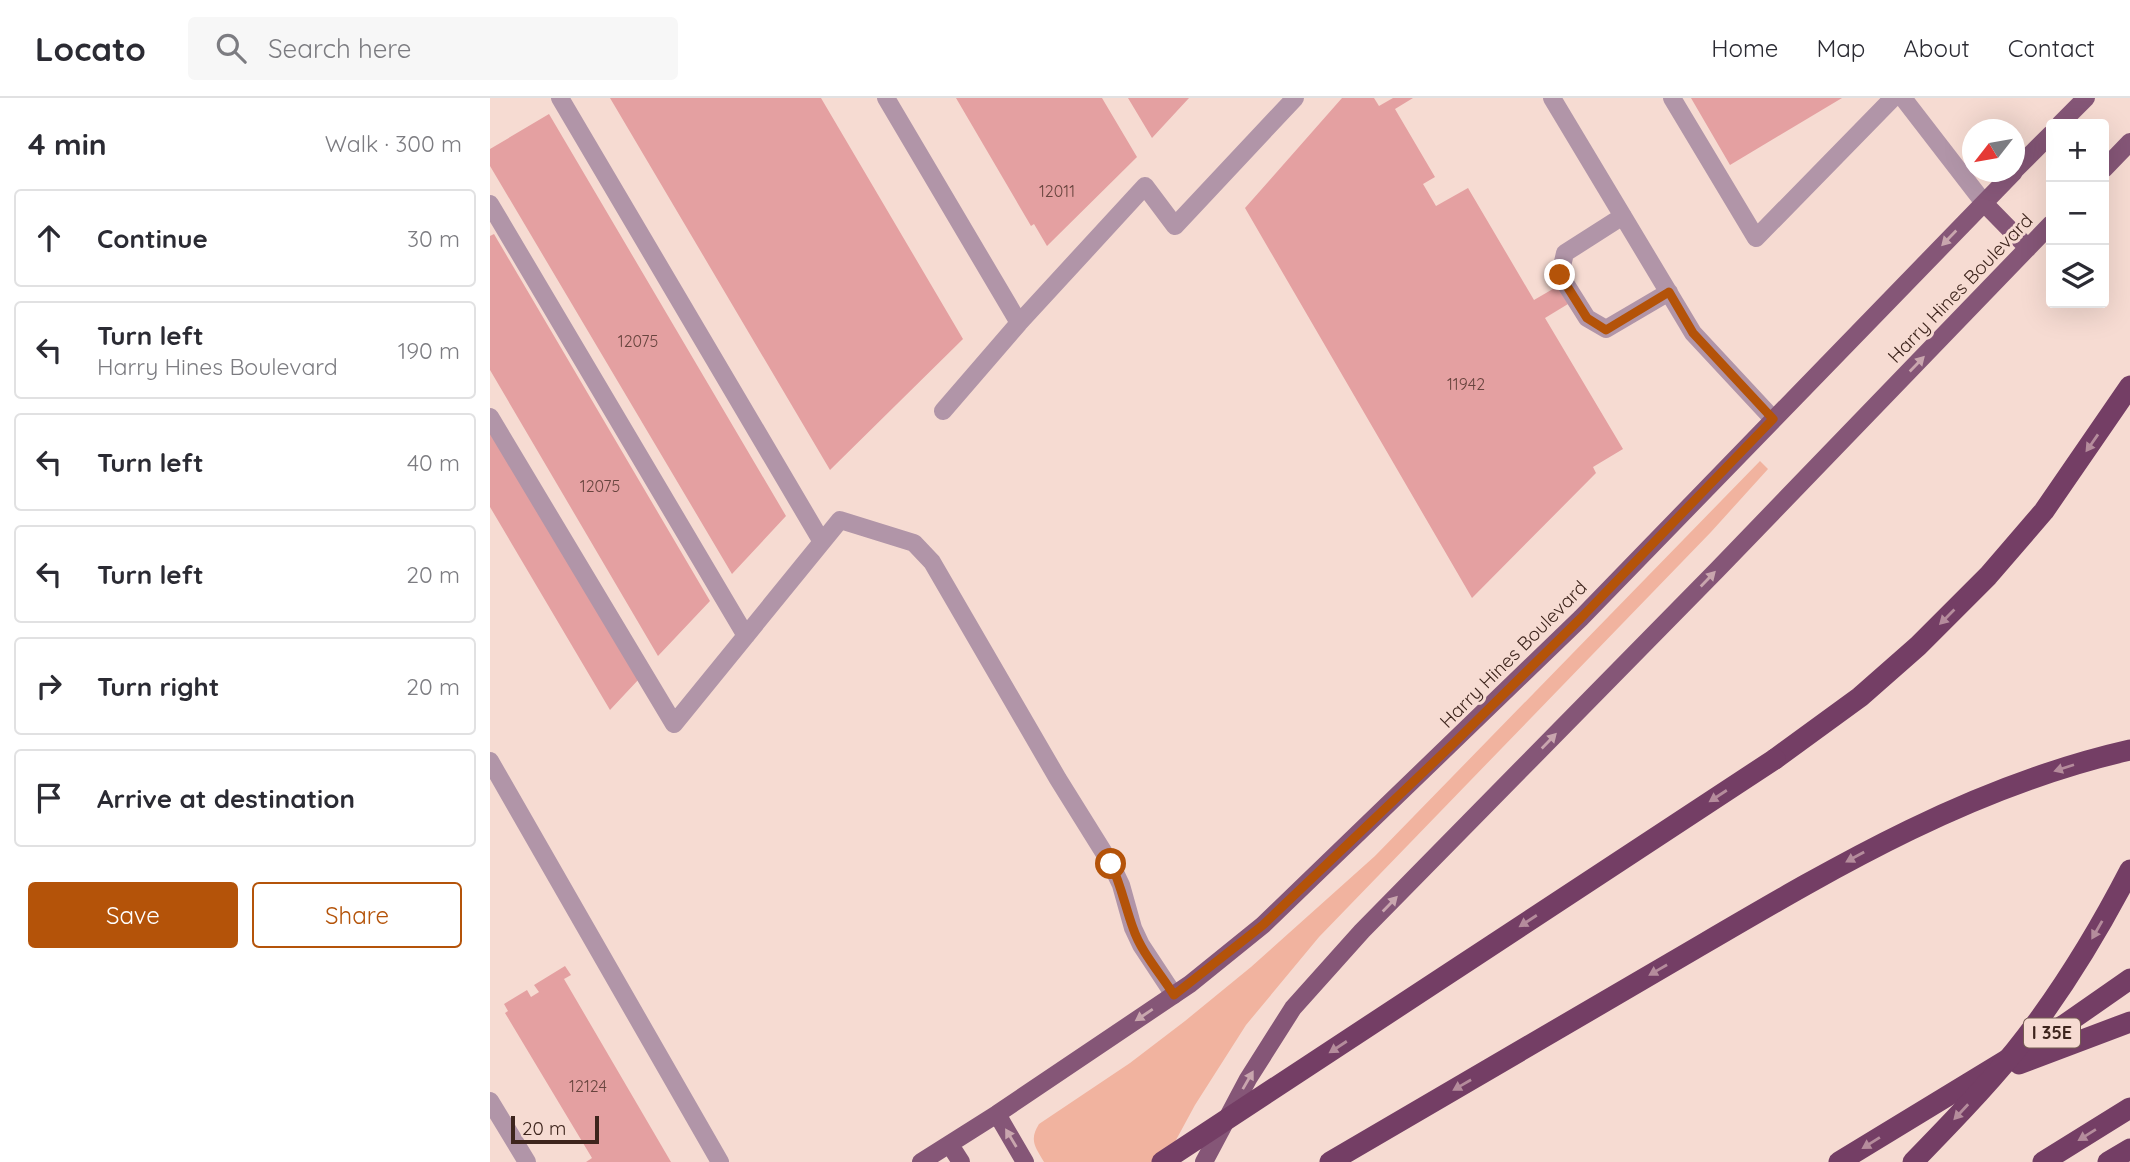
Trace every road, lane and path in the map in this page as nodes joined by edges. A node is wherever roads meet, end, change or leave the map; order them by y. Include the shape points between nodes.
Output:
1 (560, 98) edge
2 (886, 98) edge
3 (1295, 98) edge
4 (1552, 98) edge
5 (1672, 98) edge
6 (1893, 98) edge
7 (1903, 98) edge
8 (2086, 98) edge
9 (2065, 119) edge
10 (2046, 139) edge
11 (2130, 142) edge
12 (2025, 160) edge
13 (2109, 164) edge
14 (2003, 182) edge
15 (1984, 202) junction
16 (490, 204) edge
17 (1623, 216) junction
18 (2046, 229) edge
19 (2028, 248) junction
20 (1669, 292) junction
21 (1019, 323) junction
22 (2130, 386) edge
23 (943, 411) dead end
24 (490, 417) edge
25 (1773, 419) junction
26 (822, 542) junction
27 (746, 636) junction
28 (2130, 750) edge
29 (490, 761) edge
30 (2130, 870) edge
31 (2130, 979) edge
32 (1174, 995) junction
33 (2130, 1022) edge
34 (1971, 1081) junction
35 (490, 1101) edge
36 (2130, 1108) edge
37 (997, 1114) junction
38 (950, 1145) junction
39 (2130, 1149) edge
40 (527, 1162) edge
41 (720, 1162) edge
42 (921, 1162) edge
43 (961, 1162) edge
44 (1025, 1162) edge
45 (1161, 1162) edge
46 (1204, 1162) edge
47 (1330, 1162) edge
48 (1839, 1162) edge
49 (1913, 1162) edge
50 (2043, 1162) edge
51 (2108, 1162) edge

1 - 26 lane
2 - 21 lane
3 - 21 lane via 1175,226 1145,186
4 - 17 lane
5 - 6 lane via 1756,238
7 - 15 lane
8 - 9 main road
10 - 12 main road, Harry Hines Boulevard
11 - 13 main road
14 - 15 main road, Harry Hines Boulevard
15 - 19 main road
15 -> 25 main road, Harry Hines Boulevard
16 - 27 lane
17 - 20 lane
17 - 20 lane via 1565,253 1560,275 1587,318 1606,330
18 - 19 main road, Harry Hines Boulevard
46 -> 19 main road, Harry Hines Boulevard via 1293,1008 1362,931
20 - 25 lane via 1693,333
21 - 23 lane
22 -> 45 highway, bridge via 2028,530 1918,646 1860,697 1775,759
24 - 27 lane via 674,723
25 - 32 main road, Harry Hines Boulevard via 1427,769 1263,925
26 - 27 lane
26 - 32 lane via 840,520 914,543 932,562 1111,864 1133,929
28 -> 47 highway via 2009,786 1910,828
29 - 41 lane
30 -> 49 highway, bridge via 2090,943 2015,1050
31 - 34 highway, I 35E
32 -> 37 main road, Harry Hines Boulevard
33 - 34 highway
34 -> 48 highway, I 35E
35 - 40 lane
36 -> 50 highway
37 - 38 main road, Harry Hines Boulevard
44 -> 37 main road
38 - 42 main road, Harry Hines Boulevard
38 - 43 main road
39 - 51 highway

